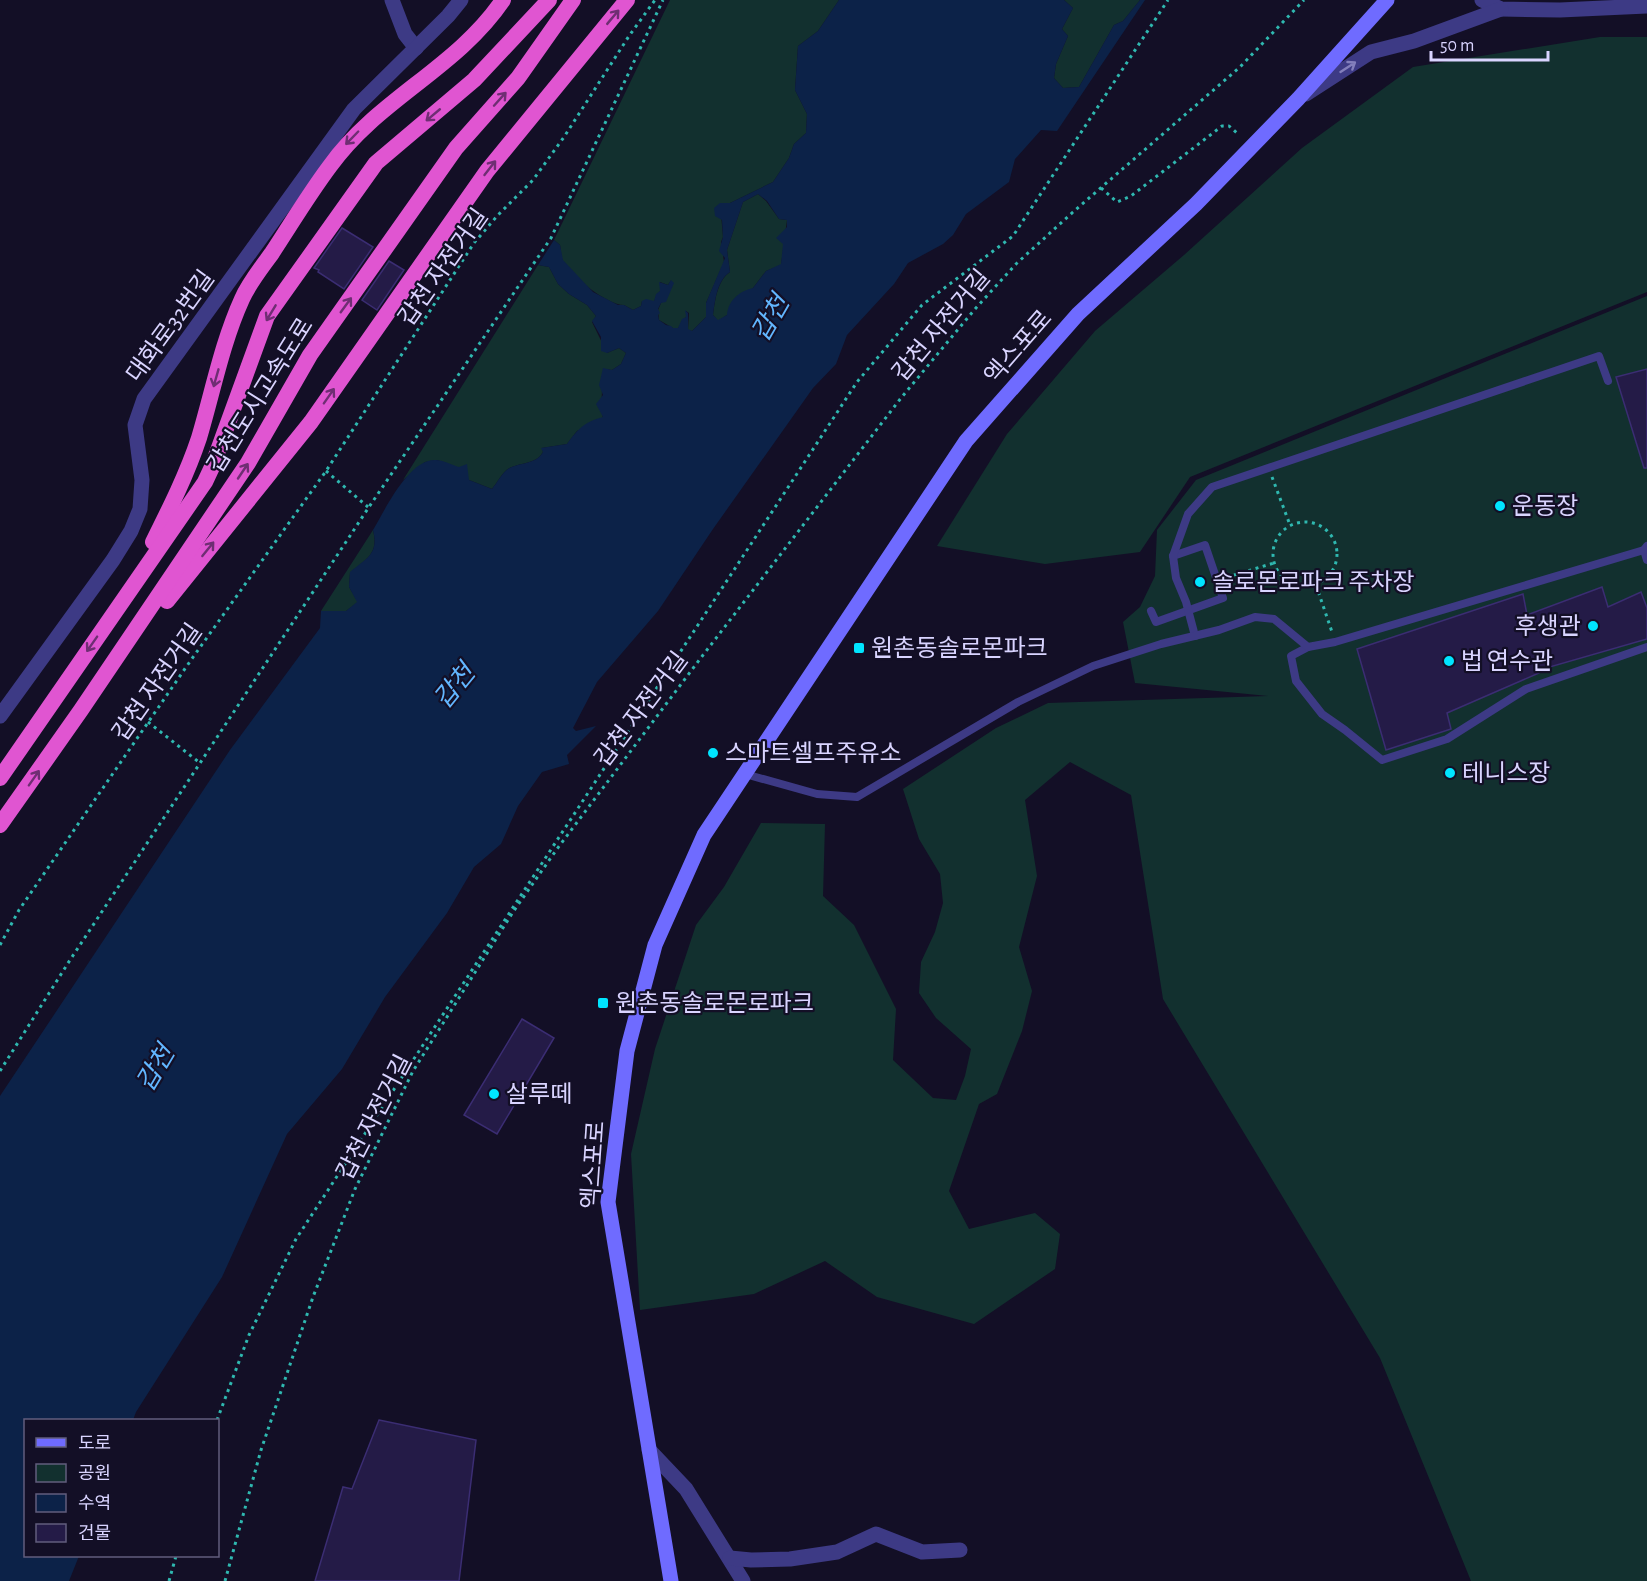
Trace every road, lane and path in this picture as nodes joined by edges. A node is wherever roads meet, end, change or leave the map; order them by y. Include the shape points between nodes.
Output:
1 (392, 0) edge
2 (461, 0) edge
3 (503, 0) edge
4 (549, 0) edge
5 (573, 0) edge
6 (627, 0) edge
7 (656, 0) edge
8 (663, 0) edge
9 (1168, 0) edge
10 (1304, 0) edge
11 (1387, 0) edge
12 (1482, 0) edge
13 (1539, 0) edge
14 (1647, 6) edge
15 (1501, 9) junction
16 (1560, 10) junction
17 (416, 48) junction
18 (1298, 99) junction
19 (1238, 134) dead end
20 (1101, 188) junction
21 (1608, 381) dead end
22 (1268, 467) junction
23 (326, 471) junction
24 (369, 507) junction
25 (1290, 525) junction
26 (1645, 548) edge
27 (1173, 556) junction
28 (1647, 560) edge
29 (1274, 562) junction
30 (1234, 575) dead end
31 (1316, 585) junction
32 (125, 596) junction
33 (1151, 611) dead end
34 (1188, 611) junction
35 (1195, 636) junction
36 (1335, 642) junction
37 (1308, 647) junction
38 (1647, 647) edge
39 (81, 710) junction
40 (0, 716) edge
41 (148, 722) junction
42 (200, 763) junction
43 (745, 774) junction
44 (0, 778) edge
45 (0, 825) edge
46 (0, 945) edge
47 (0, 1071) edge
48 (217, 1419) edge
49 (649, 1450) junction
50 (960, 1550) dead end
51 (176, 1557) edge
52 (730, 1558) junction
53 (169, 1581) edge
54 (225, 1581) edge
55 (671, 1581) edge
56 (743, 1581) edge

1 - 17 street via 405,34
2 - 17 street, 대화로32번길
3 -> 32 highway via 460,50 349,140 243,297 182,483
4 -> 32 highway, 갑천도시고속도로 via 474,80 376,163 267,316 205,482
39 -> 5 highway, 갑천도시고속도로 via 248,463 310,355 456,148 518,78
39 -> 6 highway via 310,422 487,171
7 - 23 path, 갑천 자전거길 via 533,180 474,243
8 - 24 path via 551,238
9 - 48 path via 1013,236 922,305 857,382 296,1239 249,1335
10 - 20 path, 갑천 자전거길 via 1240,67
11 - 18 main road, 엑스포로
12 - 15 street
13 - 16 street
14 - 16 street
15 - 16 street
18 -> 15 street via 1371,52
17 - 40 street, 대화로32번길 via 354,109 144,399 135,425 142,480 140,509 131,531
18 - 43 main road, 엑스포로 via 1196,204 1077,314 966,441
19 - 20 path via 1229,126 1222,126 1131,196 1117,202
20 - 54 path, 갑천 자전거길 via 1016,264 901,398 556,849 462,993 413,1071 355,1189 265,1439
21 - 22 lane via 1599,356
22 - 25 path
22 - 27 lane via 1212,487 1188,514
23 - 24 path
23 - 41 path, 갑천 자전거길
24 - 42 path
25 - 29 path via 1276,541
25 - 31 path via 1322,525 1336,541 1338,552 1333,572
26 - 28 lane
26 - 36 lane
27 - 34 lane
27 - 34 lane via 1205,545 1223,598
29 - 30 path
29 - 31 path via 1285,580 1305,587
31 - 36 path
32 -> 44 highway, 갑천도시고속도로
33 - 34 lane via 1156,622
34 - 35 lane
35 - 37 lane via 1256,617 1274,619
35 - 43 lane via 1093,666 1018,702 857,797 817,794
36 - 37 lane
37 - 38 lane via 1291,656 1296,681 1322,714 1382,760 1448,739 1526,689
45 -> 39 highway, 갑천도시고속도로
41 - 42 path
41 - 46 path, 갑천 자전거길 via 19,910
42 - 47 path
43 - 49 main road, 엑스포로 via 704,835 655,945 627,1050 608,1202
49 - 52 street via 686,1489
49 - 55 main road, 엑스포로
50 - 52 street via 922,1552 876,1534 837,1552 790,1559
51 - 53 path
52 - 56 street

